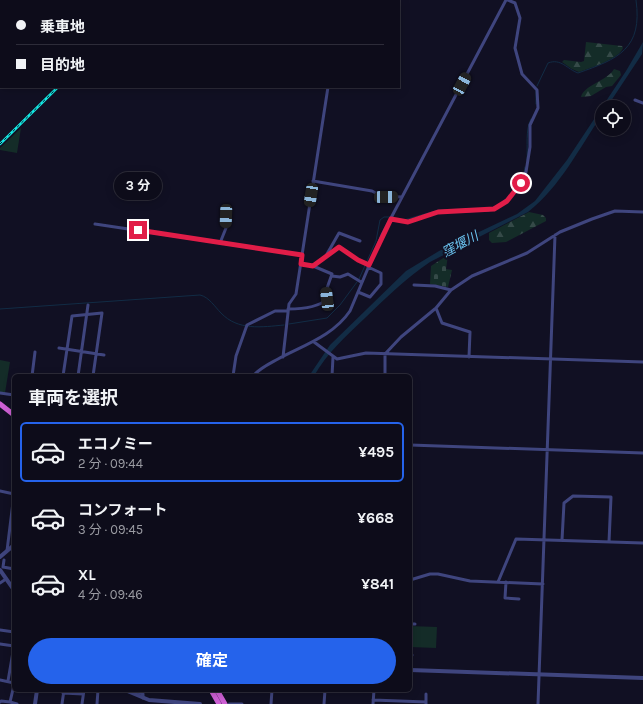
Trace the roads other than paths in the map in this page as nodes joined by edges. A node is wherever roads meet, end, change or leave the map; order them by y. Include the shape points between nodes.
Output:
1 (507, 0) edge
2 (328, 88) edge
3 (635, 100) dead end
4 (643, 103) edge
5 (314, 181) junction
6 (402, 197) junction
7 (643, 212) edge
8 (226, 216) dead end
9 (391, 218) junction
10 (95, 224) dead end
11 (555, 235) junction
12 (360, 240) dead end
13 (220, 243) junction
14 (302, 255) junction
15 (326, 256) junction
16 (301, 264) junction
17 (368, 265) junction
18 (313, 266) junction
19 (332, 276) junction
20 (361, 282) junction
21 (414, 285) dead end
22 (451, 290) junction
23 (358, 292) junction
24 (88, 305) dead end
25 (436, 308) junction
26 (287, 310) junction
27 (86, 314) junction
28 (314, 342) junction
29 (59, 348) dead end
30 (67, 349) junction
31 (35, 352) dead end
32 (81, 352) junction
33 (96, 354) junction
34 (385, 354) junction
35 (104, 355) dead end
36 (283, 357) junction
37 (332, 357) junction
38 (469, 357) junction
39 (551, 359) junction
40 (643, 362) edge
41 (32, 374) edge
42 (63, 374) edge
43 (78, 374) edge
44 (93, 374) edge
45 (233, 374) edge
46 (255, 374) edge
47 (332, 374) edge
48 (385, 374) edge
49 (0, 393) edge
50 (12, 395) edge
51 (0, 404) edge
52 (0, 408) edge
53 (12, 413) edge
54 (12, 418) edge
55 (412, 445) edge
56 (548, 450) junction
57 (643, 453) edge
58 (0, 491) edge
59 (12, 494) edge
60 (12, 510) edge
61 (545, 540) junction
62 (562, 540) junction
63 (609, 542) junction
64 (643, 543) edge
65 (12, 547) edge
66 (7, 551) junction
67 (2, 559) edge
68 (12, 568) edge
69 (0, 570) edge
70 (6, 579) junction
71 (412, 579) edge
72 (498, 582) junction
73 (506, 582) junction
74 (0, 584) edge
75 (543, 584) junction
76 (12, 587) edge
77 (519, 599) dead end
78 (0, 630) edge
79 (12, 632) edge
80 (0, 644) edge
81 (12, 646) edge
82 (12, 658) edge
83 (412, 670) edge
84 (540, 674) junction
85 (643, 678) edge
86 (0, 680) edge
87 (8, 682) junction
88 (12, 683) edge
89 (12, 692) edge
90 (37, 692) edge
91 (64, 692) edge
92 (84, 692) edge
93 (98, 692) edge
94 (130, 692) edge
95 (138, 692) edge
96 (212, 692) edge
97 (218, 692) edge
98 (272, 692) edge
99 (325, 692) edge
100 (374, 692) edge
101 (426, 694) dead end
102 (143, 698) junction
103 (0, 702) edge
104 (10, 702) junction
105 (373, 702) edge
106 (189, 703) edge
107 (426, 703) edge
108 (17, 704) edge
109 (35, 704) edge
110 (62, 704) edge
111 (82, 704) edge
112 (97, 704) edge
113 (200, 704) edge
114 (220, 704) edge
115 (225, 704) edge
116 (229, 704) edge
117 (242, 704) edge
118 (271, 704) edge
119 (324, 704) edge
120 (538, 704) edge

1 - 6 street
1 - 9 street via 515,3 520,18 515,48 522,74 537,90 538,108 530,125 528,160 521,183 507,201 494,209 438,212 408,222
2 - 5 street
3 - 4 street
5 - 6 street via 372,191 381,196
5 - 14 street
6 - 9 street
7 - 11 street via 615,211
8 - 13 street via 226,228
9 - 17 street
10 - 13 street
11 - 22 street via 526,253 472,276
11 - 39 street
12 - 15 street via 339,234
13 - 14 street
14 - 16 street
15 - 17 street via 339,247
15 - 18 street
16 - 18 street
16 - 26 street via 296,294
17 - 20 street
17 - 23 street via 380,273 380,286 370,297
18 - 19 street
19 - 20 street via 348,274
19 - 26 street via 324,302
20 - 23 street
21 - 22 street
22 - 25 street
23 - 28 street via 346,318
24 - 27 street
25 - 34 street
25 - 38 street via 442,323 470,332
26 - 36 street
26 - 45 street via 276,311 246,326
27 - 30 street via 72,316
27 - 32 street
27 - 33 street via 102,313
28 - 36 street
28 - 37 street
29 - 30 street
30 - 32 street
30 - 42 street
31 - 41 street
32 - 33 street
32 - 43 street
33 - 35 street
33 - 44 street
34 - 37 street via 357,354 337,359
34 - 38 street
34 - 48 street
36 - 46 street
37 - 47 street
38 - 39 street
39 - 40 street
39 - 56 street
49 - 50 street
51 - 53 highway
52 - 54 highway
55 - 56 street
56 - 57 street
56 - 61 street
58 - 59 street
60 - 66 street
61 - 62 street
61 - 72 street via 516,539
61 - 75 street
62 - 63 street
62 - 63 street via 564,503 573,496 611,496
63 - 64 street
65 - 66 street
66 - 67 street
67 - 68 street via 3,567
69 - 70 street
70 - 74 street
70 - 76 street
71 - 72 street via 438,574 466,580
72 - 73 street
73 - 75 street
73 - 77 street via 505,598
75 - 84 street
78 - 79 street
80 - 81 street
82 - 87 street
83 - 84 street
84 - 85 street
84 - 120 street
86 - 87 street
87 - 88 street
89 - 104 street
90 - 109 street
91 - 92 street
91 - 110 street
92 - 111 street
93 - 112 street
94 - 102 street
95 - 102 street via 143,694
96 - 114 highway
97 - 115 highway
98 - 118 street
99 - 119 street
100 - 105 street
101 - 107 street
102 - 106 street
103 - 104 street
104 - 108 street
105 - 107 street
106 - 113 street
116 - 117 street

